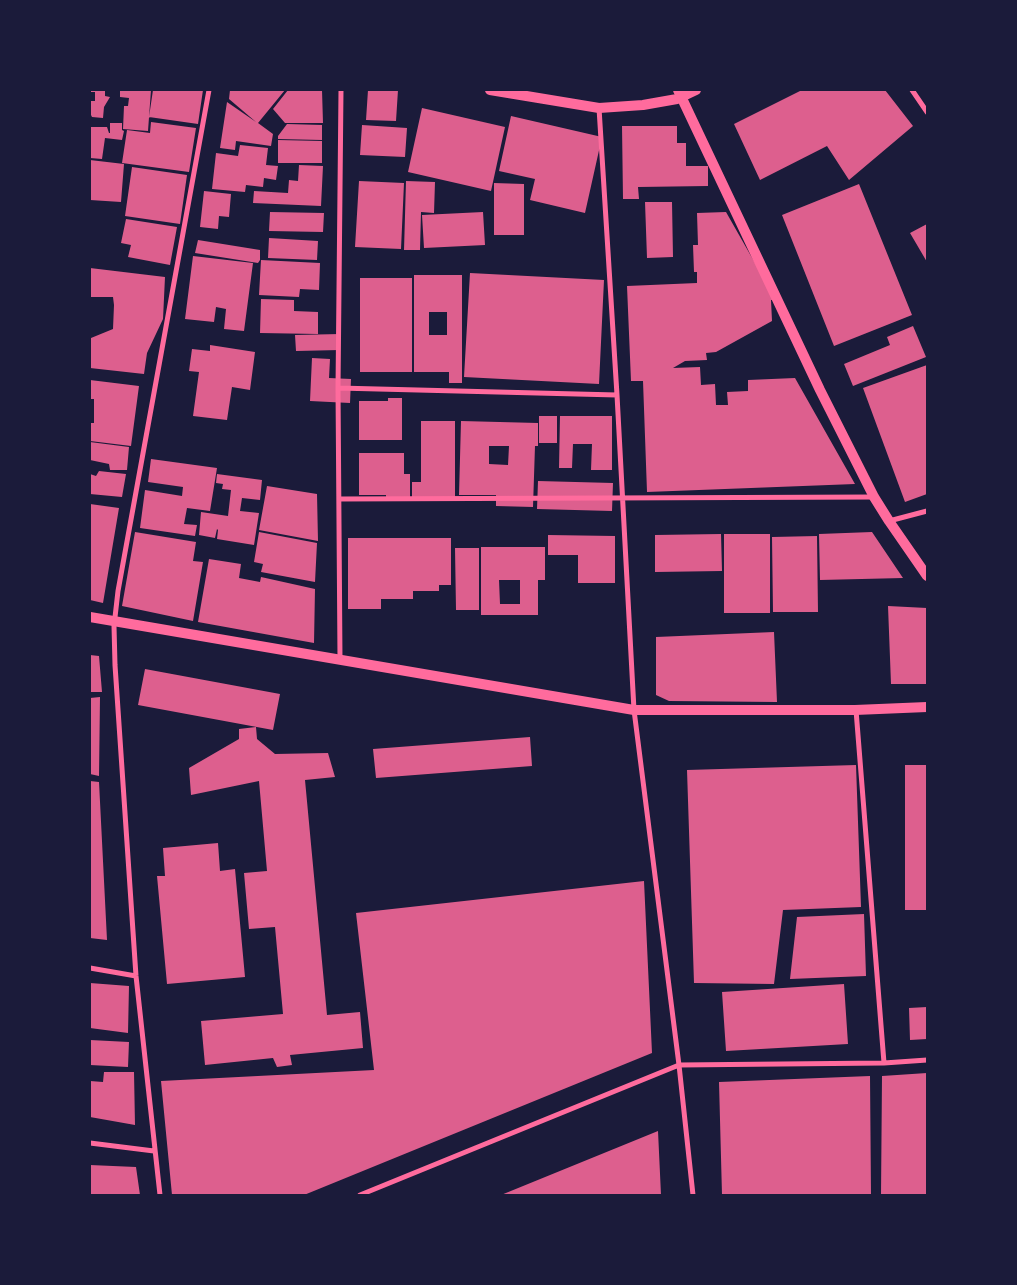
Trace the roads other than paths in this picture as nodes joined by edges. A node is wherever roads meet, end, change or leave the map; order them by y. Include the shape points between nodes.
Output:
1 (210, 90) edge
2 (341, 90) edge
3 (490, 90) edge
4 (696, 90) edge
5 (912, 90) edge
6 (680, 93) edge
7 (598, 108) junction
8 (927, 112) edge
9 (338, 388) junction
10 (617, 395) junction
11 (874, 497) junction
12 (339, 499) junction
13 (622, 499) junction
14 (927, 511) edge
15 (889, 521) junction
16 (927, 576) edge
17 (90, 618) edge
18 (115, 622) junction
19 (340, 660) junction
20 (927, 706) edge
21 (634, 710) junction
22 (856, 710) junction
23 (90, 968) edge
24 (136, 976) junction
25 (927, 1060) edge
26 (884, 1063) junction
27 (679, 1065) junction
28 (90, 1143) edge
29 (154, 1151) junction
30 (160, 1195) edge
31 (360, 1195) edge
32 (693, 1195) edge

1 - 18 street
2 - 9 street
3 - 7 main road
4 - 6 main road
5 - 8 street
6 - 7 main road via 643,105
6 - 11 main road
7 - 10 street
9 - 10 street
9 - 12 street
10 - 13 street
11 - 13 street
11 - 15 main road
12 - 13 street
12 - 19 street
13 - 21 street
14 - 15 street
15 - 16 main road
17 - 18 main road
18 - 19 main road
18 - 24 street
19 - 21 main road
20 - 22 main road
21 - 22 main road
21 - 27 street
22 - 26 street
23 - 24 street
24 - 29 street
25 - 26 street
26 - 27 street
27 - 31 street
27 - 32 street
28 - 29 street
29 - 30 street

